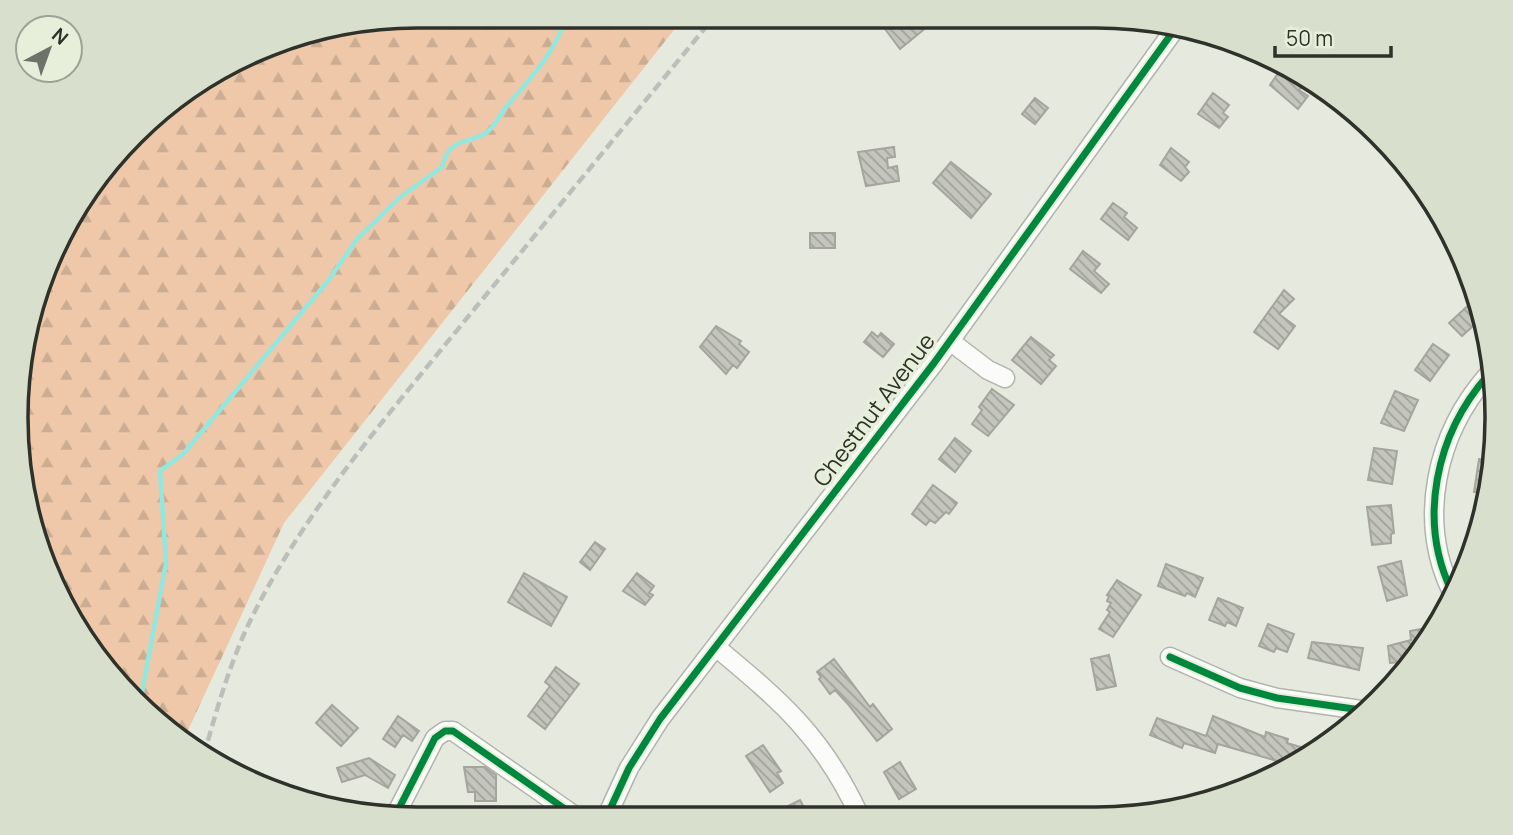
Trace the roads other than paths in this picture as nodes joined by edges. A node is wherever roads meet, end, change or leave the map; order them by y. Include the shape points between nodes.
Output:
1 (1171, 35) edge
2 (950, 341) junction
3 (1005, 378) dead end
4 (1483, 381) edge
5 (1448, 582) edge
6 (718, 648) junction
7 (1170, 657) dead end
8 (1353, 709) edge
9 (400, 806) edge
10 (562, 807) edge
11 (612, 807) edge
12 (855, 807) edge

1 - 2 street, Chestnut Avenue
2 - 3 street
2 - 6 street, Chestnut Avenue
4 - 5 street via 1449,436 1435,492 1436,550
6 - 11 street, Chestnut Avenue via 646,738
6 - 12 street via 805,726 837,771
7 - 8 street via 1240,688
9 - 10 street via 435,737 453,731

